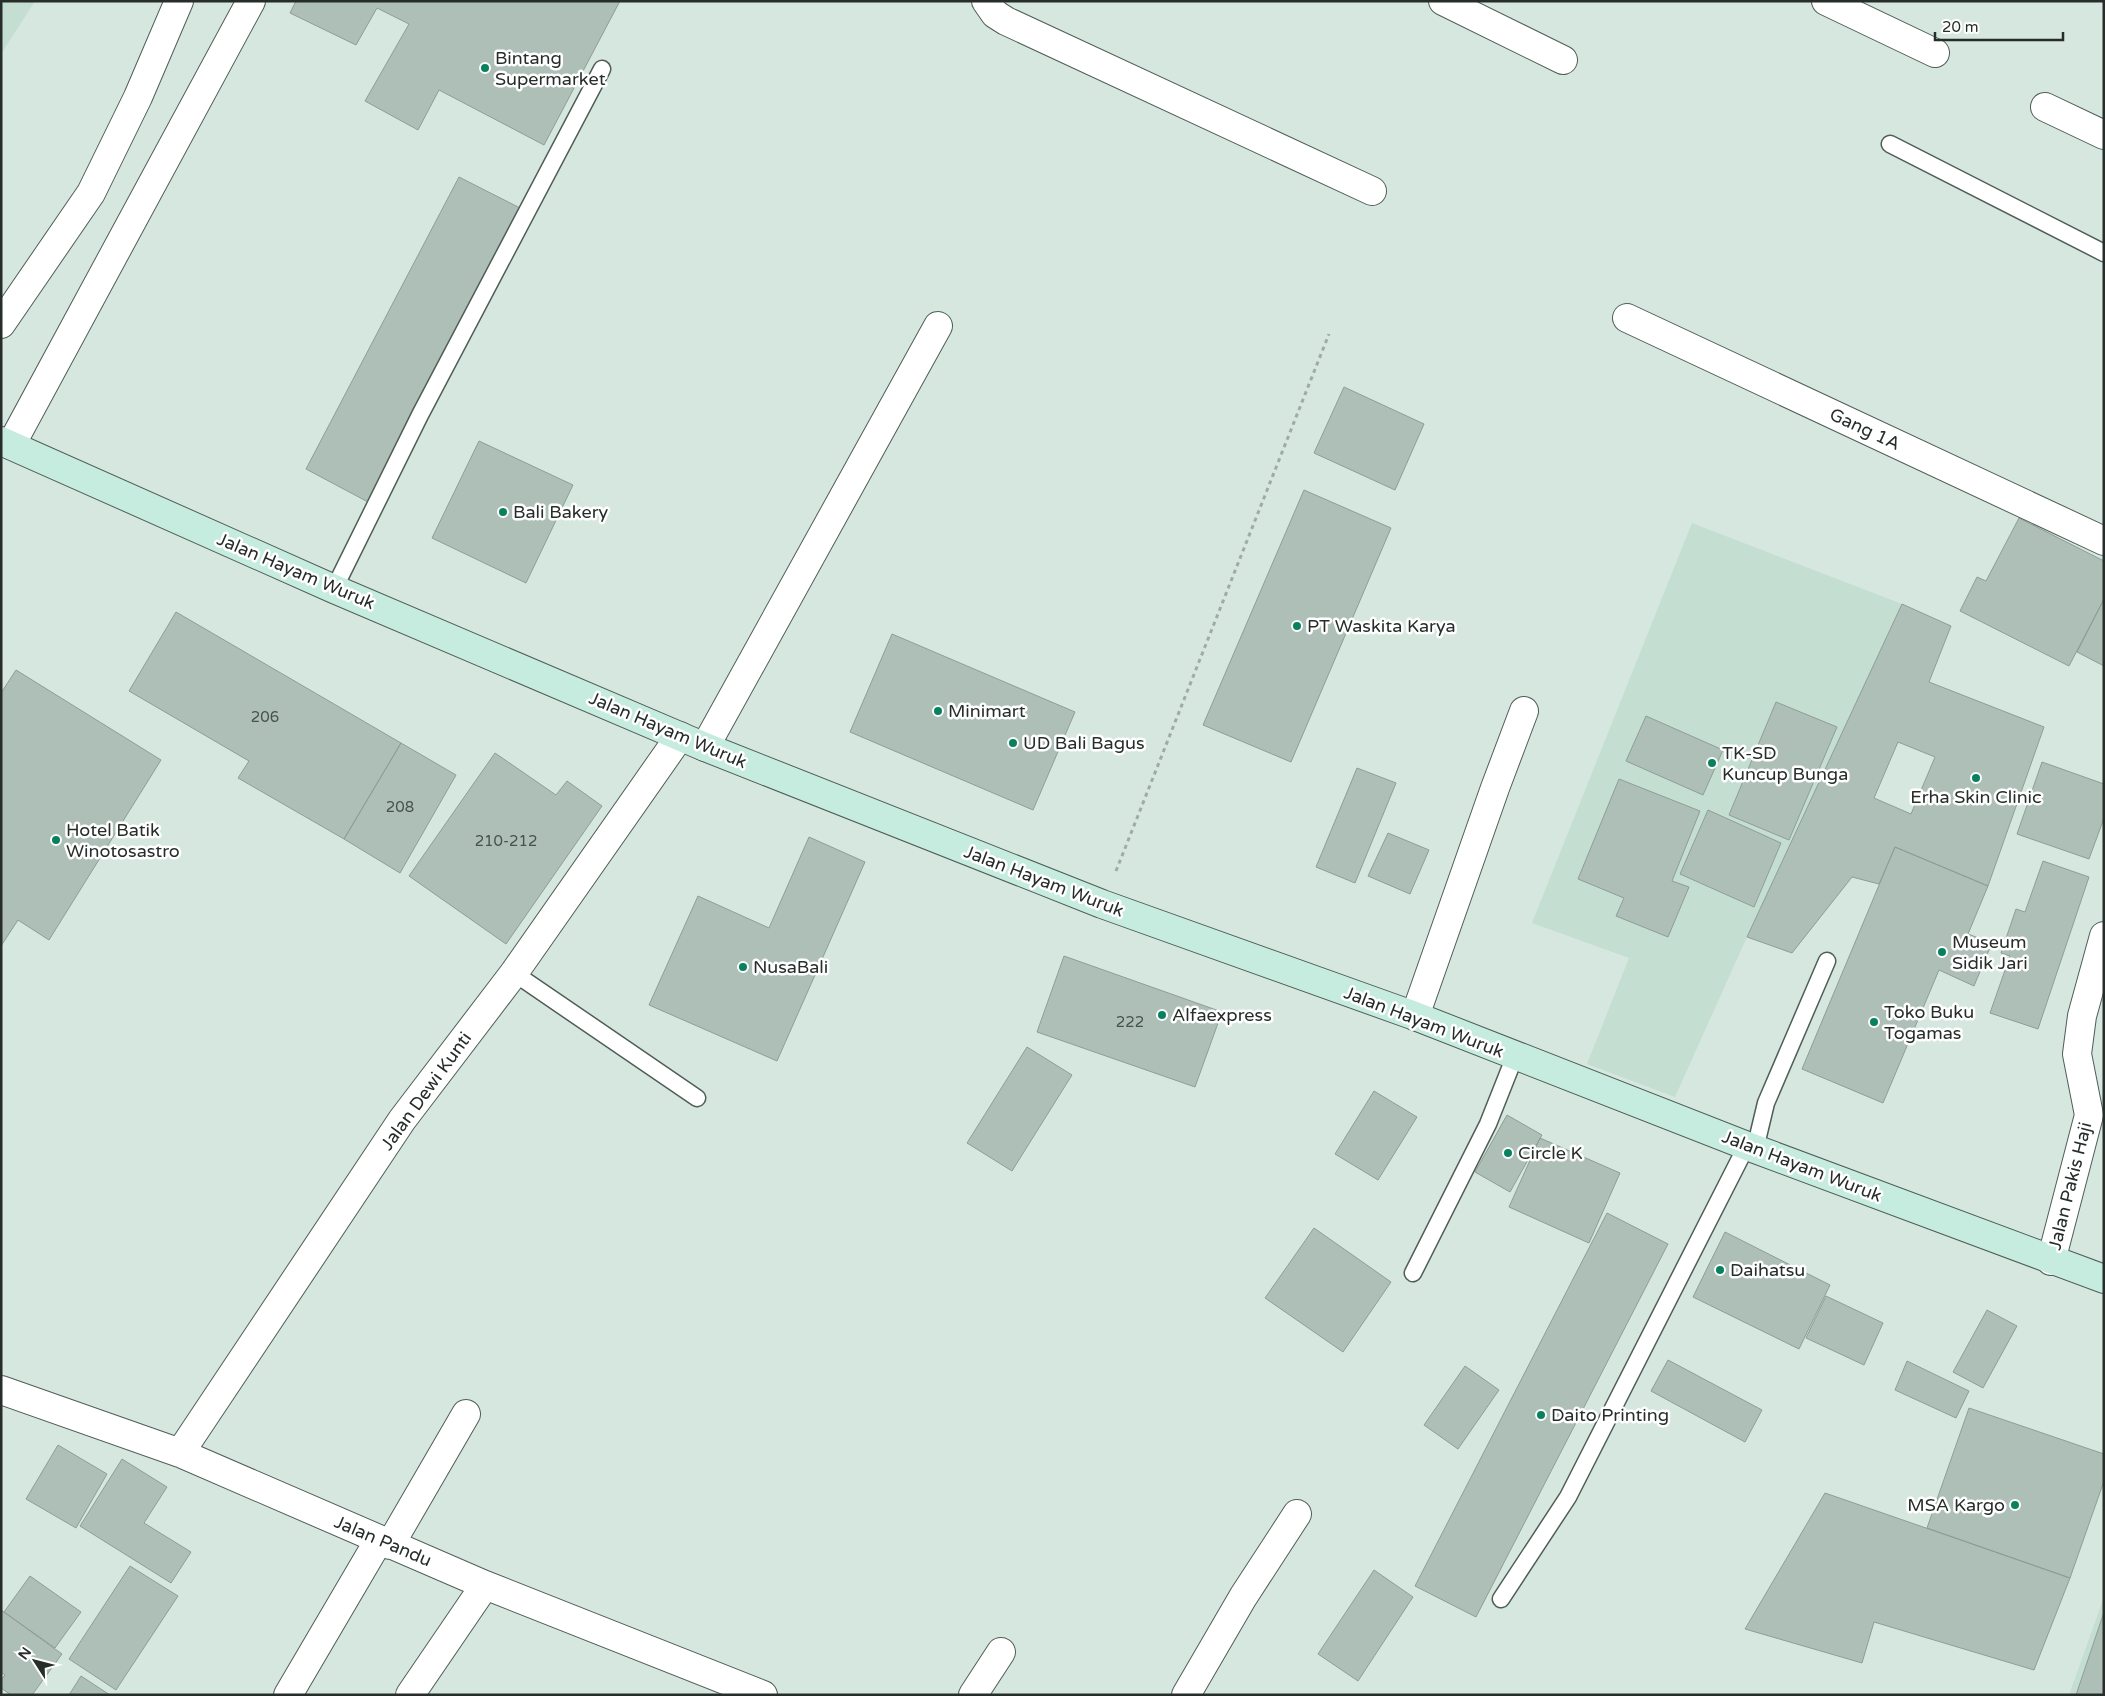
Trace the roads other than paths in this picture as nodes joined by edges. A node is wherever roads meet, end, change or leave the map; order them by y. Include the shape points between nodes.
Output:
1 (179, 1) edge
2 (252, 1) edge
3 (1443, 1) edge
4 (1826, 1) edge
5 (988, 4) edge
6 (1935, 52) dead end
7 (1563, 60) dead end
8 (602, 69) dead end
9 (2045, 107) dead end
10 (2104, 135) edge
11 (1890, 144) dead end
12 (1372, 191) dead end
13 (2104, 253) edge
14 (1627, 318) dead end
15 (1, 324) edge
16 (938, 326) dead end
17 (6, 443) edge
18 (2104, 541) edge
19 (334, 589) junction
20 (1524, 711) dead end
21 (692, 741) junction
22 (2104, 936) edge
23 (1827, 961) dead end
24 (514, 973) junction
25 (1415, 1016) junction
26 (1515, 1056) junction
27 (696, 1098) dead end
28 (1751, 1147) junction
29 (2051, 1261) junction
30 (1412, 1273) dead end
31 (2104, 1279) edge
32 (1, 1390) edge
33 (466, 1414) dead end
34 (180, 1453) junction
35 (1297, 1514) dead end
36 (385, 1542) junction
37 (485, 1585) junction
38 (1501, 1599) dead end
39 (1001, 1652) dead end
40 (288, 1695) edge
41 (410, 1695) edge
42 (763, 1695) edge
43 (973, 1695) edge
44 (1186, 1695) edge

1 - 15 street via 138,97 91,192
2 - 17 street
3 - 7 street
4 - 6 street
5 - 12 street via 1006,21
8 - 19 lane via 420,416
9 - 10 street
11 - 13 lane
14 - 18 street, Gang 1A
16 - 21 street, Jalan Dewi Kunti
17 - 19 main road, Jalan Hayam Wuruk
19 - 21 main road, Jalan Hayam Wuruk
20 - 25 street
21 - 24 street, Jalan Dewi Kunti
21 - 25 main road, Jalan Hayam Wuruk via 1102,904
22 - 29 street, Jalan Pakis Haji via 2082,1016 2077,1054 2088,1114
23 - 28 lane via 1766,1103
24 - 27 lane
24 - 34 street, Jalan Dewi Kunti via 402,1120
25 - 26 main road, Jalan Hayam Wuruk
26 - 28 main road, Jalan Hayam Wuruk
26 - 30 lane via 1488,1124
28 - 29 main road, Jalan Hayam Wuruk
28 - 38 lane via 1568,1496
29 - 31 main road, Jalan Hayam Wuruk
32 - 34 street, Jalan Pandu
33 - 36 street
34 - 36 street, Jalan Pandu
35 - 44 street via 1243,1597
36 - 37 street, Jalan Pandu
36 - 40 street
37 - 41 street
37 - 42 street, Jalan Pandu
39 - 43 street

